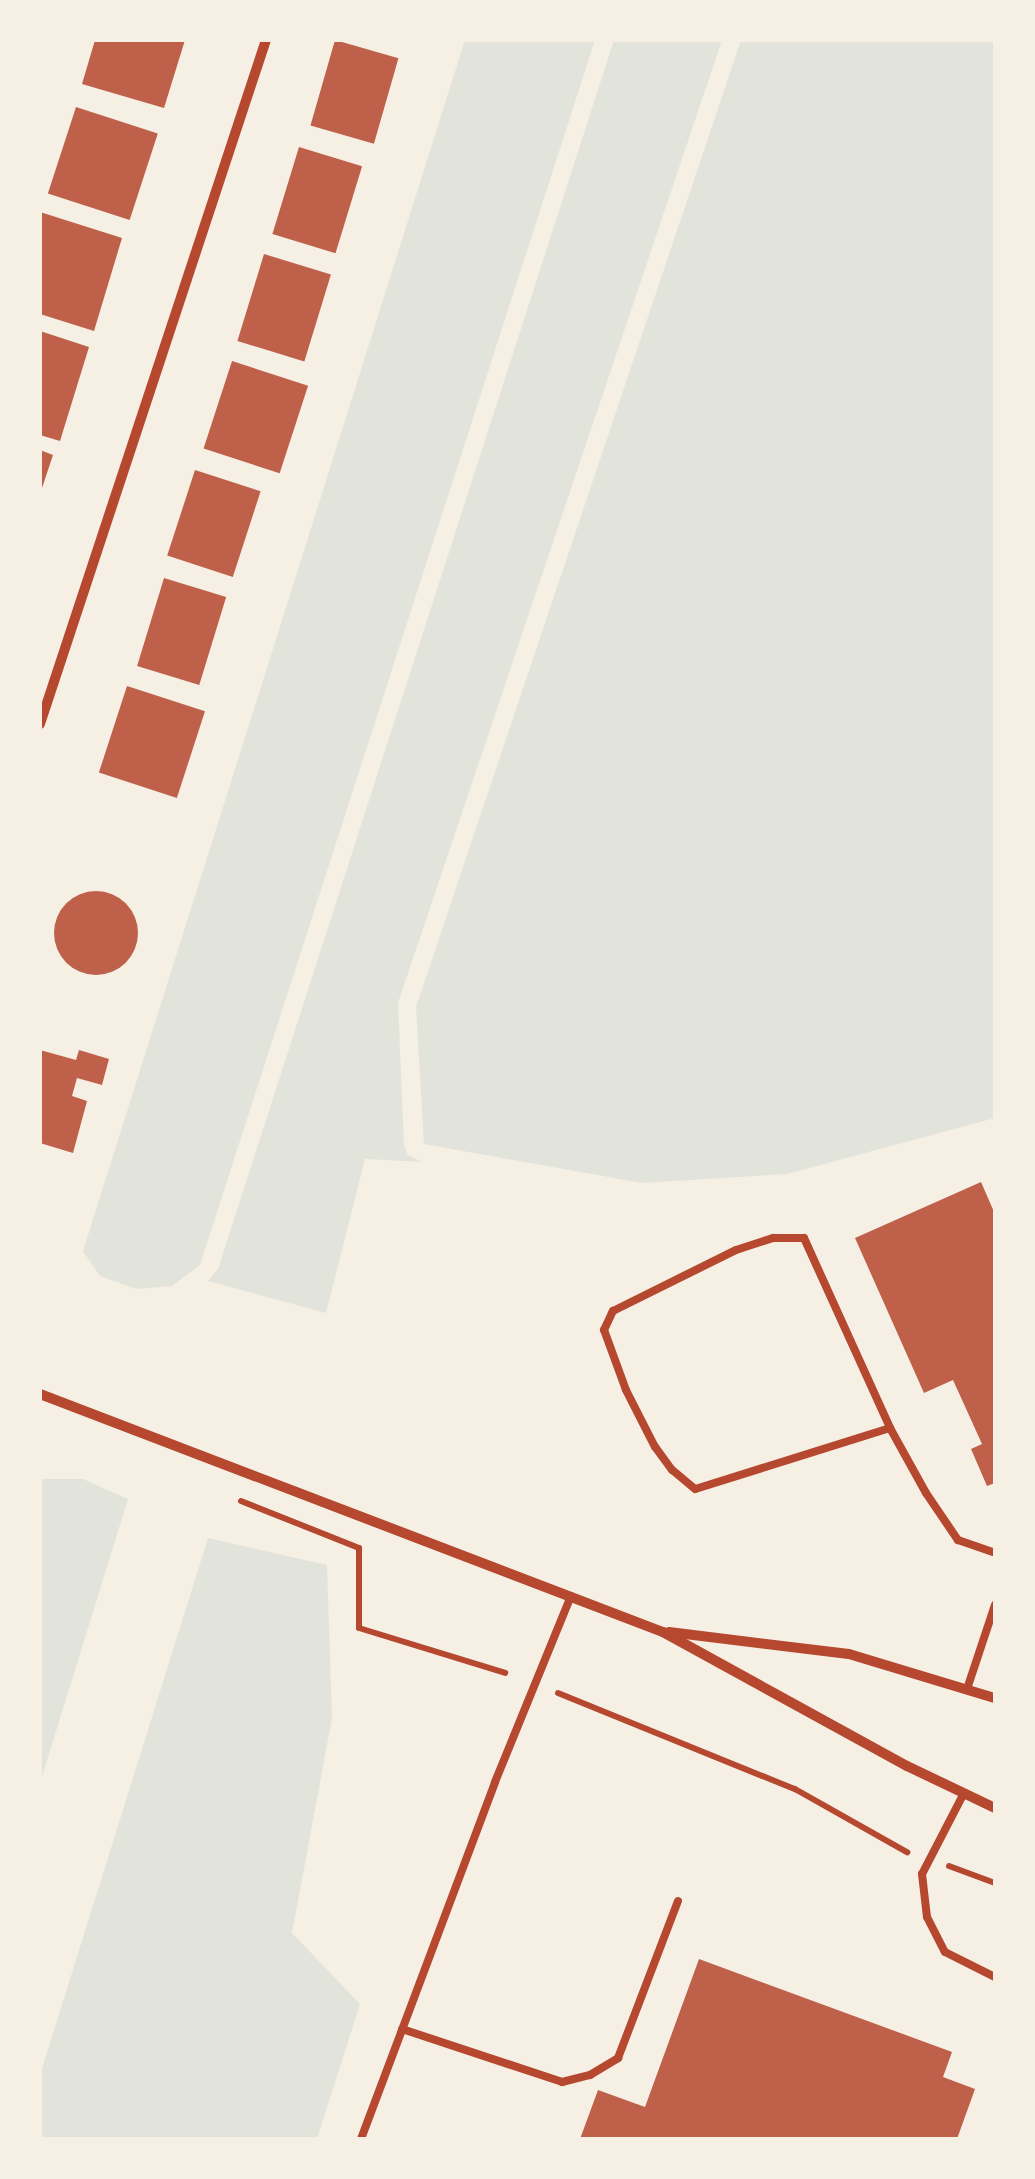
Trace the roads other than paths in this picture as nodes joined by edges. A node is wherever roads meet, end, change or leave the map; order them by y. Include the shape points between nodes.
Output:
1 (266, 40) edge
2 (40, 724) edge
3 (40, 1394) edge
4 (890, 1428) junction
5 (995, 1553) edge
6 (572, 1596) junction
7 (995, 1605) edge
8 (663, 1632) junction
9 (966, 1689) junction
10 (995, 1698) edge
11 (964, 1793) junction
12 (995, 1808) edge
13 (678, 1901) dead end
14 (995, 1976) edge
15 (402, 2028) junction
16 (360, 2139) edge

1 - 2 street
3 - 6 street
4 - 4 lane via 804,1238 773,1238 736,1250 613,1312 604,1330 655,1447 695,1489
4 - 5 lane via 958,1540
6 - 8 street
6 - 15 lane
7 - 9 lane
8 - 9 street via 849,1654
8 - 11 street
9 - 10 street
11 - 12 street
11 - 14 lane via 922,1874 926,1917 945,1952
13 - 15 lane via 618,2058 590,2075 562,2082
15 - 16 lane

